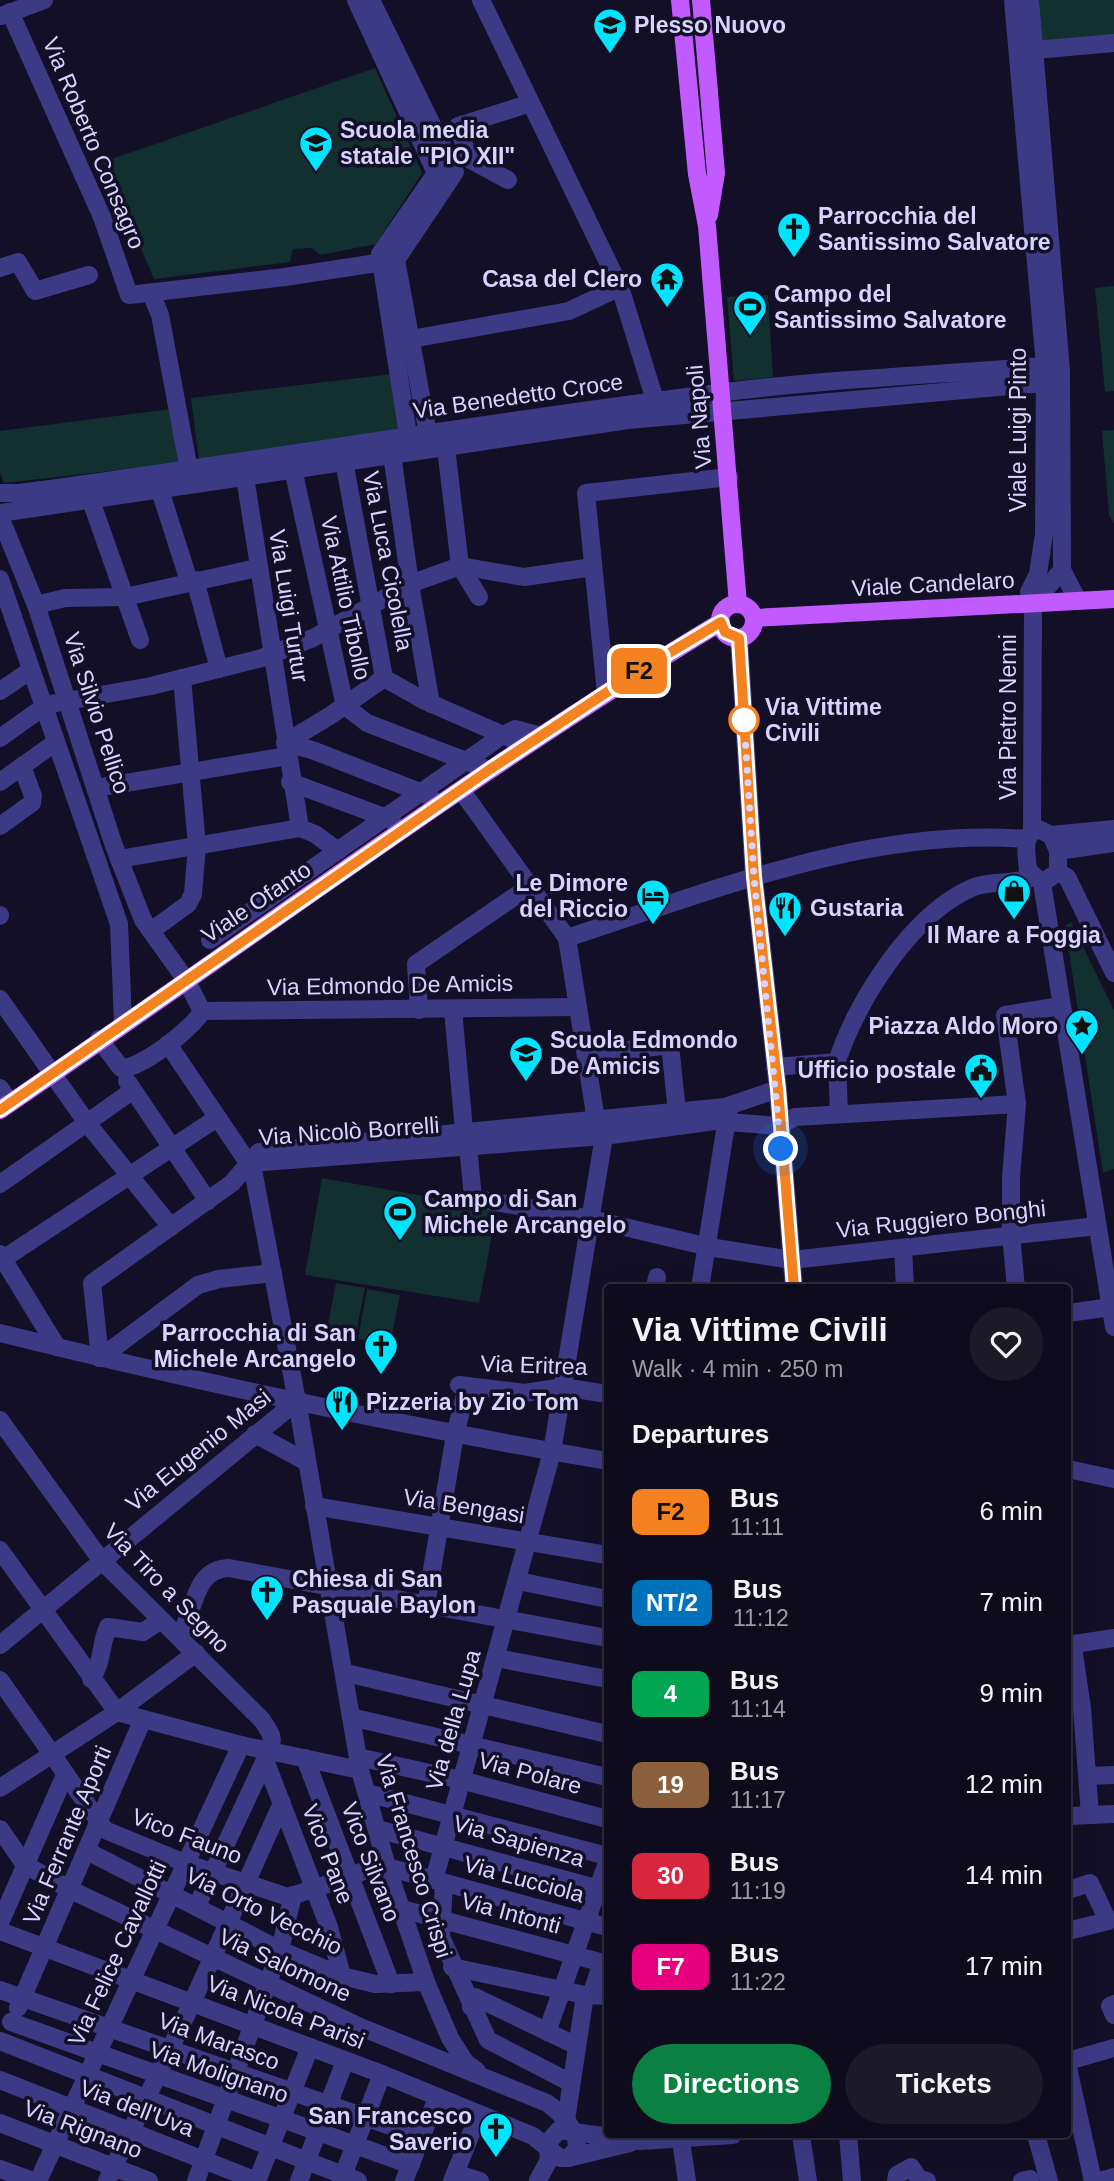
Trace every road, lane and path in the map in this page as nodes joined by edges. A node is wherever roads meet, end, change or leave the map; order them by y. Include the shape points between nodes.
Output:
1 (44, 0) edge
2 (356, 0) edge
3 (371, 0) edge
4 (481, 0) edge
5 (680, 0) edge
6 (701, 0) edge
7 (1013, 0) edge
8 (1030, 0) edge
9 (7, 10) edge
10 (1114, 43) edge
11 (1034, 50) junction
12 (531, 103) junction
13 (1036, 162) junction
14 (508, 180) dead end
15 (707, 226) junction
16 (389, 262) junction
17 (0, 268) edge
18 (89, 275) dead end
19 (620, 287) junction
20 (151, 293) junction
21 (411, 339) junction
22 (395, 351) junction
23 (1044, 374) junction
24 (721, 393) junction
25 (657, 410) junction
26 (723, 411) junction
27 (1052, 433) junction
28 (428, 434) junction
29 (408, 435) junction
30 (446, 448) junction
31 (392, 454) junction
32 (344, 461) junction
33 (293, 469) junction
34 (189, 470) junction
35 (210, 474) junction
36 (245, 477) junction
37 (729, 477) junction
38 (157, 482) junction
39 (0, 493) edge
40 (90, 498) junction
41 (0, 515) edge
42 (460, 566) junction
43 (593, 567) junction
44 (257, 568) junction
45 (1062, 570) junction
46 (0, 579) edge
47 (192, 581) junction
48 (410, 584) junction
49 (125, 597) junction
50 (479, 597) dead end
51 (3, 599) edge
52 (1114, 599) edge
53 (1078, 601) junction
54 (738, 604) junction
55 (1033, 604) junction
56 (36, 605) junction
57 (371, 606) junction
58 (754, 618) junction
59 (721, 622) junction
60 (329, 629) junction
61 (739, 638) junction
62 (140, 640) dead end
63 (273, 653) junction
64 (219, 669) junction
65 (31, 670) junction
66 (182, 678) junction
67 (384, 678) junction
68 (0, 691) edge
69 (606, 693) junction
70 (69, 700) junction
71 (431, 704) junction
72 (45, 706) junction
73 (345, 706) junction
74 (503, 735) junction
75 (0, 738) edge
76 (534, 741) junction
77 (56, 742) junction
78 (286, 749) junction
79 (467, 761) junction
80 (22, 766) junction
81 (489, 770) junction
82 (190, 771) junction
83 (0, 782) edge
84 (290, 782) junction
85 (96, 788) junction
86 (461, 790) junction
87 (422, 792) junction
88 (442, 803) junction
89 (385, 818) junction
90 (0, 826) edge
91 (409, 826) junction
92 (300, 828) junction
93 (1114, 829) edge
94 (1029, 835) junction
95 (1054, 843) junction
96 (1114, 843) edge
97 (197, 846) junction
98 (338, 851) junction
99 (119, 859) junction
100 (1058, 872) junction
101 (754, 877) junction
102 (1037, 880) junction
103 (530, 886) junction
104 (149, 928) junction
105 (120, 934) junction
106 (567, 938) junction
107 (211, 940) dead end
108 (1114, 973) edge
109 (186, 980) junction
110 (0, 999) edge
111 (1061, 1006) junction
112 (578, 1007) junction
113 (418, 1010) junction
114 (453, 1010) junction
115 (202, 1011) junction
116 (123, 1022) junction
117 (99, 1040) junction
118 (168, 1044) junction
119 (587, 1055) junction
120 (837, 1062) junction
121 (775, 1067) junction
122 (121, 1068) junction
123 (52, 1073) junction
124 (778, 1089) junction
125 (132, 1091) junction
126 (3, 1100) edge
127 (1017, 1104) junction
128 (677, 1112) junction
129 (839, 1113) junction
130 (728, 1114) junction
131 (217, 1118) junction
132 (87, 1123) junction
133 (779, 1126) junction
134 (600, 1128) junction
135 (466, 1138) junction
136 (173, 1147) junction
137 (249, 1163) junction
138 (129, 1175) junction
139 (0, 1184) edge
140 (208, 1200) junction
141 (591, 1219) junction
142 (1097, 1226) junction
143 (171, 1227) junction
144 (1011, 1235) junction
145 (709, 1247) junction
146 (903, 1248) junction
147 (1, 1258) edge
148 (792, 1260) junction
149 (273, 1273) junction
150 (701, 1284) edge
151 (794, 1284) edge
152 (905, 1284) edge
153 (1016, 1284) edge
154 (1111, 1307) junction
155 (1071, 1313) edge
156 (1114, 1326) edge
157 (5, 1337) edge
158 (57, 1347) junction
159 (100, 1358) junction
160 (563, 1387) junction
161 (604, 1394) edge
162 (297, 1401) junction
163 (0, 1420) edge
164 (256, 1434) junction
165 (455, 1435) junction
166 (552, 1452) junction
167 (604, 1461) edge
168 (307, 1462) junction
169 (1071, 1470) edge
170 (1114, 1479) edge
171 (313, 1506) junction
172 (439, 1527) junction
173 (528, 1541) junction
174 (0, 1550) edge
175 (604, 1554) edge
176 (101, 1560) junction
177 (518, 1581) junction
178 (330, 1587) junction
179 (604, 1598) edge
180 (426, 1605) junction
181 (42, 1612) junction
182 (161, 1620) junction
183 (507, 1620) junction
184 (179, 1636) junction
185 (604, 1637) edge
186 (1114, 1638) edge
187 (0, 1645) edge
188 (1071, 1649) edge
189 (196, 1653) junction
190 (496, 1658) junction
191 (346, 1673) junction
192 (604, 1678) edge
193 (91, 1679) junction
194 (0, 1680) edge
195 (1074, 1698) edge
196 (481, 1704) junction
197 (131, 1715) junction
198 (351, 1717) junction
199 (604, 1733) edge
200 (471, 1744) junction
201 (241, 1745) junction
202 (51, 1754) junction
203 (267, 1756) junction
204 (305, 1758) junction
205 (359, 1764) junction
206 (1071, 1765) edge
207 (1087, 1769) junction
208 (1114, 1774) edge
209 (65, 1775) junction
210 (604, 1776) edge
211 (461, 1780) junction
212 (0, 1788) edge
213 (367, 1793) junction
214 (282, 1803) junction
215 (452, 1813) junction
216 (1114, 1814) edge
217 (1090, 1815) junction
218 (1071, 1816) edge
219 (604, 1818) edge
220 (99, 1823) junction
221 (0, 1829) edge
222 (377, 1829) junction
223 (443, 1846) junction
224 (87, 1851) junction
225 (604, 1855) edge
226 (185, 1863) junction
227 (386, 1864) junction
228 (25, 1865) junction
229 (214, 1873) junction
230 (350, 1877) junction
231 (439, 1881) junction
232 (247, 1885) junction
233 (314, 1886) junction
234 (1071, 1889) edge
235 (71, 1890) junction
236 (603, 1890) edge
237 (172, 1893) junction
238 (293, 1895) junction
239 (1107, 1896) edge
240 (197, 1906) junction
241 (402, 1909) junction
242 (441, 1919) junction
243 (587, 1921) junction
244 (0, 1923) edge
245 (229, 1923) junction
246 (604, 1926) edge
247 (1111, 1927) edge
248 (155, 1928) junction
249 (0, 1931) edge
250 (1071, 1931) edge
251 (44, 1949) junction
252 (280, 1950) junction
253 (575, 1956) junction
254 (212, 1957) junction
255 (604, 1964) edge
256 (452, 1967) junction
257 (604, 1967) edge
258 (342, 1976) junction
259 (131, 1981) junction
260 (426, 1982) junction
261 (391, 1984) junction
262 (267, 1985) junction
263 (0, 1990) edge
264 (563, 1991) junction
265 (594, 1995) edge
266 (22, 1998) junction
267 (192, 2003) junction
268 (1114, 2004) edge
269 (471, 2007) junction
270 (1114, 2015) edge
271 (11, 2022) junction
272 (253, 2026) junction
273 (109, 2028) junction
274 (547, 2032) junction
275 (1, 2043) edge
276 (577, 2046) junction
277 (310, 2047) junction
278 (1114, 2048) edge
279 (169, 2050) junction
280 (97, 2054) junction
281 (1071, 2060) edge
282 (345, 2061) junction
283 (236, 2074) junction
284 (382, 2074) junction
285 (87, 2075) junction
286 (156, 2076) junction
287 (488, 2079) junction
288 (0, 2080) edge
289 (1071, 2082) edge
290 (571, 2083) junction
291 (292, 2093) junction
292 (146, 2097) junction
293 (437, 2098) junction
294 (225, 2101) junction
295 (328, 2105) junction
296 (72, 2108) junction
297 (479, 2114) junction
298 (366, 2118) junction
299 (281, 2120) junction
300 (0, 2123) edge
301 (216, 2125) junction
302 (569, 2126) junction
303 (130, 2130) junction
304 (317, 2133) junction
305 (604, 2133) edge
306 (422, 2137) junction
307 (626, 2138) edge
308 (680, 2138) edge
309 (802, 2138) edge
310 (848, 2138) edge
311 (1036, 2138) edge
312 (640, 2141) junction
313 (55, 2144) junction
314 (355, 2146) junction
315 (270, 2147) junction
316 (550, 2149) junction
317 (569, 2158) junction
318 (203, 2160) junction
319 (306, 2161) junction
320 (0, 2169) edge
321 (408, 2173) edge
322 (851, 2173) edge
323 (110, 2174) edge
324 (454, 2177) edge
325 (1114, 2177) edge
326 (1037, 2178) edge
327 (348, 2179) edge
328 (35, 2181) edge
329 (149, 2181) edge
330 (196, 2181) edge
331 (257, 2181) edge
332 (299, 2181) edge
333 (480, 2181) edge
334 (538, 2181) edge
335 (687, 2181) edge
336 (808, 2181) edge
337 (896, 2181) edge
338 (927, 2181) edge
339 (1093, 2181) edge
340 (1100, 2181) edge

1 - 9 street
2 - 16 street via 436,173 380,254
3 - 16 street via 455,172
4 - 12 street
5 - 15 main road, Via Napoli via 697,174
6 - 15 main road, Via Napoli via 716,173
7 - 13 street, Viale Luigi Pinto
8 - 11 street, Viale Luigi Pinto
9 - 20 street, Via Roberto Consagro via 103,217 129,295
10 - 11 street
11 - 13 street, Viale Luigi Pinto
12 - 14 street via 458,126 469,159
12 - 19 street
13 - 23 street, Viale Luigi Pinto
13 - 27 street, Viale Luigi Pinto via 1061,371
15 - 24 main road, Via Napoli
16 - 20 street
16 - 21 street
16 - 22 street
17 - 18 street via 19,262 35,291
19 - 21 street via 569,311
19 - 25 street
20 - 34 street via 171,366
21 - 22 street
21 - 28 street
22 - 29 street
23 - 24 street, Via Benedetto Croce
23 - 26 street, Via Benedetto Croce
23 - 27 street, Viale Luigi Pinto
24 - 25 street, Via Benedetto Croce
24 - 26 main road, Via Napoli
25 - 26 street, Via Benedetto Croce
25 - 28 street, Via Benedetto Croce
25 - 30 street, Via Benedetto Croce
26 - 37 main road, Via Napoli
27 - 45 street, Viale Luigi Pinto
27 - 55 street, Viale Luigi Pinto via 1044,534 1038,574 1029,592
28 - 29 street, Via Benedetto Croce
29 - 35 street, Via Benedetto Croce
30 - 31 street, Via Benedetto Croce
30 - 42 street
31 - 32 street, Via Benedetto Croce
31 - 48 street
32 - 33 street, Via Benedetto Croce
32 - 57 street, Via Luca Cicolella
33 - 36 street, Via Benedetto Croce
33 - 60 street, Via Attilio Tibollo
34 - 35 street, Via Benedetto Croce
34 - 38 street, Via Benedetto Croce
35 - 36 street, Via Benedetto Croce
35 - 38 street, Via Benedetto Croce
36 - 44 street, Via Luigi Turtur
37 - 43 street via 586,492
37 - 54 main road, Via Napoli
38 - 39 street, Via Benedetto Croce
38 - 40 street, Via Benedetto Croce
38 - 47 street
40 - 41 street, Via Benedetto Croce
40 - 49 street
41 - 56 street, Via Silvio Pellico
42 - 43 street via 524,577
42 - 48 street
42 - 50 street
43 - 69 street
44 - 47 street
44 - 63 street, Via Luigi Turtur
45 - 53 street, Viale Luigi Pinto
45 - 55 street
46 - 51 street, Via Silvio Pellico
47 - 49 street
47 - 64 street
48 - 57 street
48 - 71 street
49 - 56 street via 65,598
49 - 62 street
51 - 65 street, Via Silvio Pellico
52 - 53 main road, Viale Candelaro
53 - 55 main road, Viale Candelaro
54 - 58 main road via 748,608
54 - 59 main road via 727,608
55 - 58 main road, Viale Candelaro
55 - 94 street, Via Pietro Nenni
56 - 70 street, Via Silvio Pellico
57 - 60 street
57 - 67 street, Via Luca Cicolella
58 - 61 main road via 752,629
59 - 61 main road via 725,632
59 - 69 main road, Viale Ofanto
60 - 63 street
60 - 73 street, Via Attilio Tibollo
61 - 101 street
63 - 64 street
63 - 78 street, Via Luigi Turtur
64 - 66 street
65 - 68 street
65 - 72 street, Via Silvio Pellico
66 - 70 street
66 - 82 street
67 - 71 street, Via Luca Cicolella
67 - 73 street
69 - 76 main road, Viale Ofanto
70 - 72 street
70 - 85 street, Via Silvio Pellico
71 - 74 street, Via Luca Cicolella
72 - 75 street
72 - 77 street, Via Silvio Pellico
73 - 78 street
73 - 79 street, Via Attilio Tibollo via 367,723
74 - 76 street via 515,729
74 - 79 street, Viale Ofanto
76 - 81 main road, Viale Ofanto
77 - 80 street, Via Silvio Pellico
77 - 105 street, Via Silvio Pellico
78 - 82 street
78 - 84 street, Via Luigi Turtur
78 - 87 street
79 - 81 street, Via Attilio Tibollo
79 - 87 street, Viale Ofanto
80 - 83 street, Via Silvio Pellico
80 - 90 street via 32,803
81 - 86 main road, Viale Ofanto
82 - 85 street
82 - 97 street
84 - 89 street
84 - 92 street, Via Luigi Turtur
85 - 99 street, Via Silvio Pellico
86 - 88 main road, Viale Ofanto
86 - 103 street
87 - 88 street
87 - 89 street, Viale Ofanto
88 - 91 main road, Viale Ofanto
89 - 91 street
89 - 98 street, Viale Ofanto
91 - 109 main road, Viale Ofanto
92 - 97 street
92 - 98 street
93 - 95 street
94 - 95 street via 1038,829
94 - 101 street via 901,841
94 - 102 street via 1028,870
95 - 96 street
95 - 100 street
97 - 99 street
97 - 104 street via 188,904
98 - 107 street, Viale Ofanto
99 - 104 street, Via Silvio Pellico
100 - 102 street
100 - 108 street via 1067,877
101 - 106 street
101 - 121 street
102 - 111 street
102 - 120 street via 976,886 939,908 893,957 861,1003
103 - 106 street
103 - 113 street via 416,964
104 - 105 street via 137,924
104 - 109 street, Via Silvio Pellico
105 - 116 street, Via Silvio Pellico
106 - 112 street, Via della Lupa
109 - 115 street, Via Silvio Pellico
109 - 116 main road, Viale Ofanto
110 - 123 street
111 - 127 street via 1005,1015
111 - 142 street
112 - 114 street, Via Edmondo De Amicis
112 - 119 street, Via della Lupa
113 - 114 street, Via Edmondo De Amicis
113 - 115 street, Via Edmondo De Amicis
114 - 135 street
115 - 118 street via 198,1020
116 - 117 main road, Viale Ofanto
117 - 122 street
117 - 123 main road, Viale Ofanto
118 - 122 street via 130,1069
118 - 131 street
119 - 128 street via 670,1045
119 - 134 street, Via della Lupa
120 - 121 street
120 - 129 street
121 - 124 street
122 - 125 street
123 - 126 main road, Viale Ofanto
123 - 132 street
124 - 130 street, Via Nicolò Borrelli
124 - 133 street
125 - 132 street
125 - 136 street
127 - 129 street
127 - 144 street
128 - 130 street, Via Nicolò Borrelli
128 - 134 street, Via Nicolò Borrelli
129 - 133 street via 794,1117
130 - 133 street, Via Nicolò Borrelli
130 - 134 street, Via Nicolò Borrelli
130 - 145 street
131 - 136 street
131 - 137 street
132 - 138 street
132 - 139 street
133 - 148 street
134 - 135 street, Via Nicolò Borrelli
134 - 141 street, Via della Lupa
135 - 137 street, Via Nicolò Borrelli
135 - 141 street, Via Ruggiero Bonghi via 472,1198
136 - 138 street
136 - 140 street
137 - 140 street
137 - 149 street, Via Francesco Crispi
138 - 143 street
138 - 147 street
140 - 143 street
141 - 145 street, Via Ruggiero Bonghi
141 - 160 street, Via della Lupa
142 - 144 street, Via Ruggiero Bonghi
142 - 154 street
143 - 159 street via 92,1283
144 - 146 street, Via Ruggiero Bonghi
144 - 153 street
145 - 148 street, Via Ruggiero Bonghi
145 - 150 street
146 - 148 street, Via Ruggiero Bonghi
146 - 152 street
147 - 158 street
148 - 151 street
149 - 159 street via 198,1285
149 - 162 street, Via Francesco Crispi
154 - 155 street
154 - 156 street
157 - 158 street
158 - 159 street
159 - 162 street
160 - 161 street, Via Eritrea
160 - 165 street, Via Eritrea via 525,1393 463,1386
160 - 166 street, Via della Lupa
162 - 164 street, Via Eugenio Masi
162 - 165 street
162 - 168 street, Via Francesco Crispi
163 - 176 street, Via Tiro a Segno
164 - 168 street
164 - 176 street, Via Eugenio Masi
165 - 166 street
165 - 172 street
166 - 167 street
166 - 173 street, Via della Lupa
168 - 171 street, Via Francesco Crispi
169 - 170 street
171 - 172 street, Via Bengasi
171 - 178 street, Via Francesco Crispi
172 - 173 street, Via Bengasi
172 - 180 street
173 - 175 street, Via Bengasi
173 - 177 street, Via della Lupa
174 - 181 street
176 - 181 street, Via Eugenio Masi
176 - 182 street, Via Tiro a Segno
177 - 179 street
177 - 183 street, Via della Lupa
178 - 180 street
178 - 184 street via 218,1568 197,1589 188,1624
178 - 191 street, Via Francesco Crispi
180 - 183 street
181 - 187 street, Via Eugenio Masi
181 - 193 street
182 - 184 street, Via Tiro a Segno
182 - 193 street via 143,1632 107,1627 100,1646 100,1666
183 - 185 street
183 - 190 street, Via della Lupa
184 - 189 street, Via Tiro a Segno
186 - 188 street
188 - 195 street
189 - 197 street
189 - 203 street, Via Tiro a Segno via 262,1720 273,1742
190 - 192 street
190 - 196 street, Via della Lupa
191 - 196 street
191 - 198 street, Via Francesco Crispi
193 - 197 street
194 - 202 street, Vico Fauno
195 - 207 street
196 - 199 street
196 - 200 street, Via della Lupa
197 - 201 street, Via Polare
197 - 202 street
197 - 220 street, Via Ferrante Aporti
198 - 200 street
198 - 205 street, Via Francesco Crispi
200 - 210 street
200 - 211 street, Via della Lupa
201 - 203 street, Via Polare
201 - 226 street, Via Felice Cavallotti
202 - 209 street, Vico Fauno
202 - 212 street
203 - 204 street, Via Polare
203 - 214 street, Vico Pane
203 - 229 street
204 - 205 street, Via Polare
204 - 230 street, Vico Silvano
205 - 211 street, Via Polare
205 - 213 street, Via Francesco Crispi
206 - 207 street
207 - 208 street
207 - 217 street
209 - 220 street, Vico Fauno
209 - 228 street
211 - 215 street, Via della Lupa
211 - 219 street, Via Polare
213 - 215 street
213 - 222 street, Via Francesco Crispi
214 - 232 street
214 - 233 street, Vico Pane
215 - 223 street, Via della Lupa
215 - 225 street
216 - 217 street
217 - 218 street
220 - 224 street, Via Ferrante Aporti
220 - 226 street, Vico Fauno via 105,1830
221 - 228 street, Via Salomone
222 - 223 street, Via Sapienza
222 - 227 street, Via Francesco Crispi
223 - 231 street, Via della Lupa
223 - 236 street, Via Sapienza
224 - 235 street, Via Ferrante Aporti
224 - 237 street, Via Orto Vecchio
226 - 229 street, Vico Fauno
226 - 237 street, Via Felice Cavallotti
227 - 230 street
227 - 231 street, Via Lucciola
227 - 241 street, Via Francesco Crispi
228 - 235 street, Via Salomone
228 - 244 street
229 - 232 street, Vico Fauno
229 - 240 street
230 - 233 street
230 - 261 street, Vico Silvano
231 - 242 street, Via della Lupa
231 - 243 street, Via Lucciola
232 - 238 street, Vico Fauno
232 - 245 street
233 - 238 street
233 - 258 street, Vico Pane
234 - 239 street via 1090,1883
235 - 248 street, Via Salomone
235 - 251 street, Via Ferrante Aporti
236 - 243 street
237 - 240 street, Via Orto Vecchio
237 - 248 street, Via Felice Cavallotti
238 - 252 street
239 - 247 street
240 - 245 street, Via Orto Vecchio
241 - 242 street, Via Intonti
241 - 260 street, Via Francesco Crispi
242 - 253 street, Via Intonti
242 - 256 street, Via della Lupa via 440,1937
243 - 246 street, Via Lucciola
243 - 253 street
245 - 252 street, Via Orto Vecchio
245 - 254 street
247 - 250 street
248 - 254 street, Via Salomone
248 - 259 street, Via Felice Cavallotti
249 - 251 street, Via Nicola Parisi
251 - 259 street, Via Nicola Parisi
251 - 266 street, Via Ferrante Aporti
252 - 258 street, Via Orto Vecchio
252 - 262 street
253 - 255 street, Via Intonti
253 - 264 street
254 - 262 street, Via Salomone
254 - 267 street
256 - 264 street
256 - 269 street, Via della Lupa
257 - 265 street
258 - 261 street, Via Orto Vecchio
259 - 267 street, Via Nicola Parisi
259 - 273 street, Via Felice Cavallotti
260 - 261 street, Via Orto Vecchio
260 - 287 street, Via Francesco Crispi via 466,2063
262 - 272 street
262 - 287 street, Via Salomone
263 - 266 street, Via Marasco
264 - 265 street
264 - 274 street
265 - 276 street
266 - 271 street, Via Ferrante Aporti
266 - 273 street, Via Marasco
267 - 272 street, Via Nicola Parisi
267 - 279 street
268 - 270 street via 1110,2006
269 - 274 street via 475,1997
269 - 290 street, Via della Lupa via 488,2040
271 - 275 street, Via Ferrante Aporti
271 - 280 street, Via Molignano
272 - 277 street, Via Nicola Parisi
272 - 283 street
273 - 279 street, Via Marasco
273 - 280 street, Via Felice Cavallotti
274 - 276 street
275 - 285 street
276 - 290 street
277 - 282 street, Via Nicola Parisi
277 - 291 street
278 - 281 street
279 - 283 street, Via Marasco
279 - 286 street
280 - 285 street, Via Felice Cavallotti
280 - 286 street, Via Molignano
282 - 284 street, Via Nicola Parisi
282 - 295 street
283 - 291 street, Via Marasco
283 - 294 street
284 - 293 street, Via Nicola Parisi
284 - 298 street
285 - 292 street
285 - 296 street, Via Felice Cavallotti
286 - 292 street
286 - 294 street, Via Molignano
287 - 302 street, Via Salomone via 547,2103
288 - 296 street, Via dell'Uva
289 - 339 street
290 - 302 street
291 - 295 street, Via Marasco
291 - 299 street
292 - 301 street
292 - 303 street
293 - 297 street, Via Nicola Parisi
293 - 306 street
294 - 299 street, Via Molignano
294 - 301 street
295 - 298 street, Via Marasco
295 - 304 street
296 - 303 street, Via dell'Uva
296 - 313 street, Via Felice Cavallotti
297 - 316 street, Via Nicola Parisi via 533,2136
297 - 324 street
298 - 306 street, Via Marasco
298 - 314 street
299 - 304 street, Via Molignano
299 - 315 street
300 - 313 street, Via Rignano
301 - 315 street
301 - 318 street
302 - 305 street
302 - 316 street via 555,2132
302 - 317 street via 577,2148
303 - 318 street, Via dell'Uva
303 - 323 street
304 - 314 street, Via Molignano
304 - 319 street
306 - 321 street
307 - 312 street
308 - 312 street
308 - 335 street
309 - 336 street
310 - 322 street
311 - 326 street
312 - 317 street
313 - 323 street, Via Rignano
313 - 328 street, Via Felice Cavallotti
314 - 321 street, Via Molignano
314 - 327 street
315 - 319 street
315 - 331 street
316 - 317 street via 555,2156
316 - 334 street
317 - 334 street
318 - 330 street
318 - 331 street, Via dell'Uva
319 - 327 street
319 - 332 street
320 - 328 street
323 - 329 street, Via Rignano
324 - 333 street
325 - 340 street
337 - 338 street via 897,2175 911,2166 919,2179

